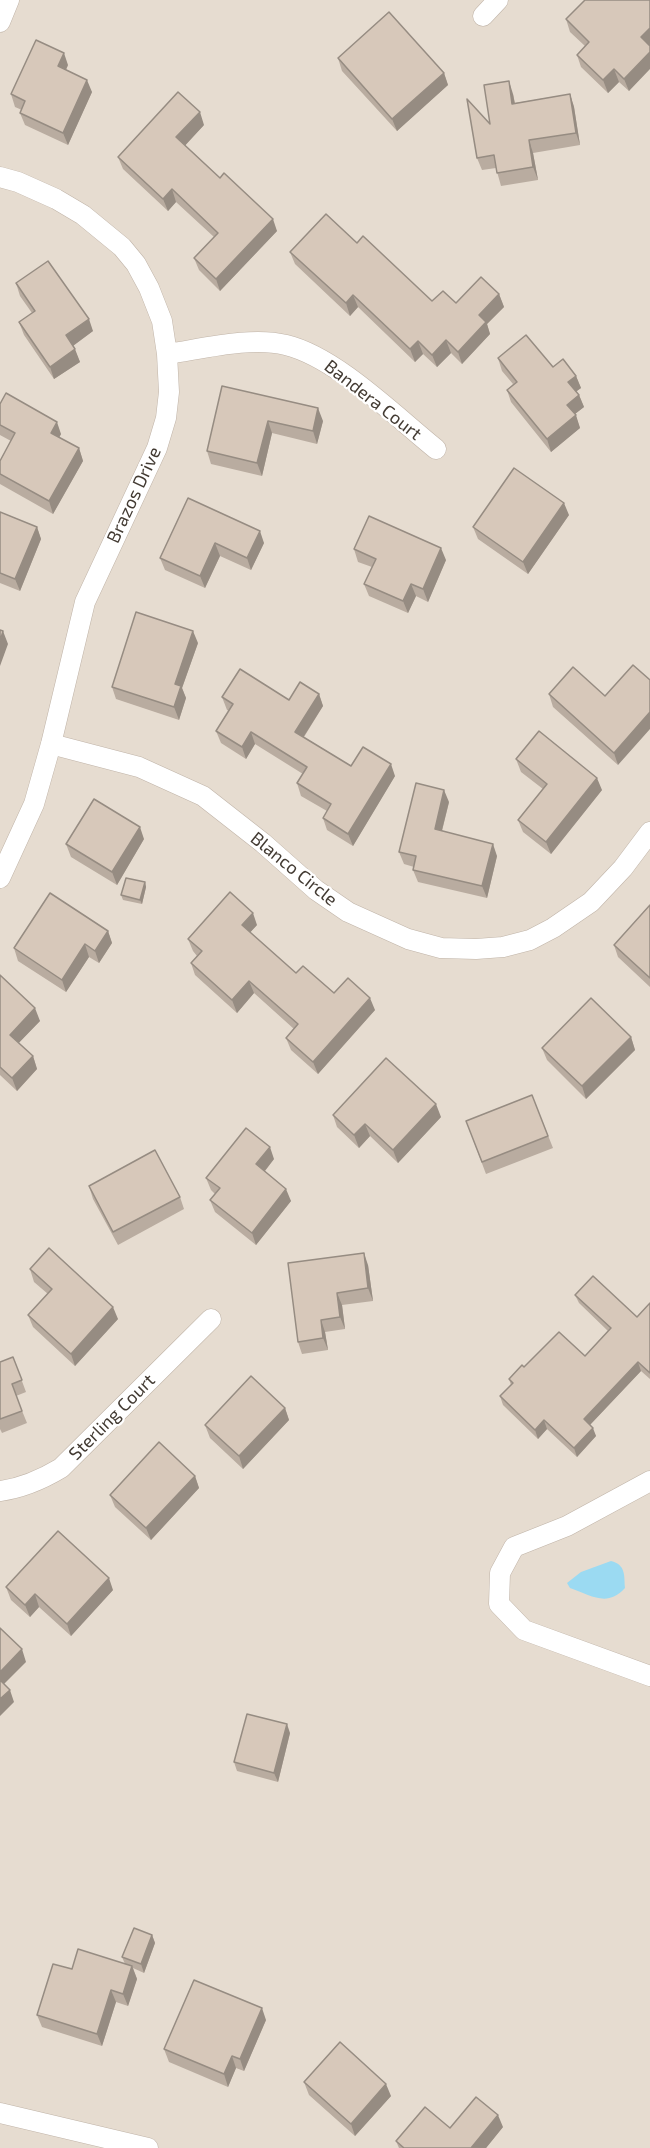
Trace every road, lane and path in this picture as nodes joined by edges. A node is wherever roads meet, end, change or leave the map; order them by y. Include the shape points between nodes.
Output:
1 (9, 0) edge
2 (498, 0) edge
3 (483, 16) dead end
4 (0, 22) edge
5 (0, 177) edge
6 (167, 354) junction
7 (436, 449) dead end
8 (51, 744) junction
9 (650, 832) edge
10 (0, 878) edge
11 (211, 1320) dead end
12 (650, 1482) edge
13 (0, 1491) edge
14 (650, 1676) edge
15 (0, 2113) edge
16 (148, 2148) edge

1 - 4 street
2 - 3 street
5 - 6 street, Brazos Drive via 56,199 122,247 149,288 162,321
6 - 7 street, Bandera Court via 261,342 285,344 338,369
6 - 8 street, Brazos Drive via 170,392 158,448 85,602
8 - 9 street, Blanco Circle via 139,766 203,796 348,912 408,939 441,948 503,947 530,940 553,928 591,902
8 - 10 street, Brazos Drive via 34,804
11 - 13 street, Sterling Court via 61,1468 20,1488
12 - 14 street via 567,1526 514,1547 500,1574 499,1604 524,1630
15 - 16 street

